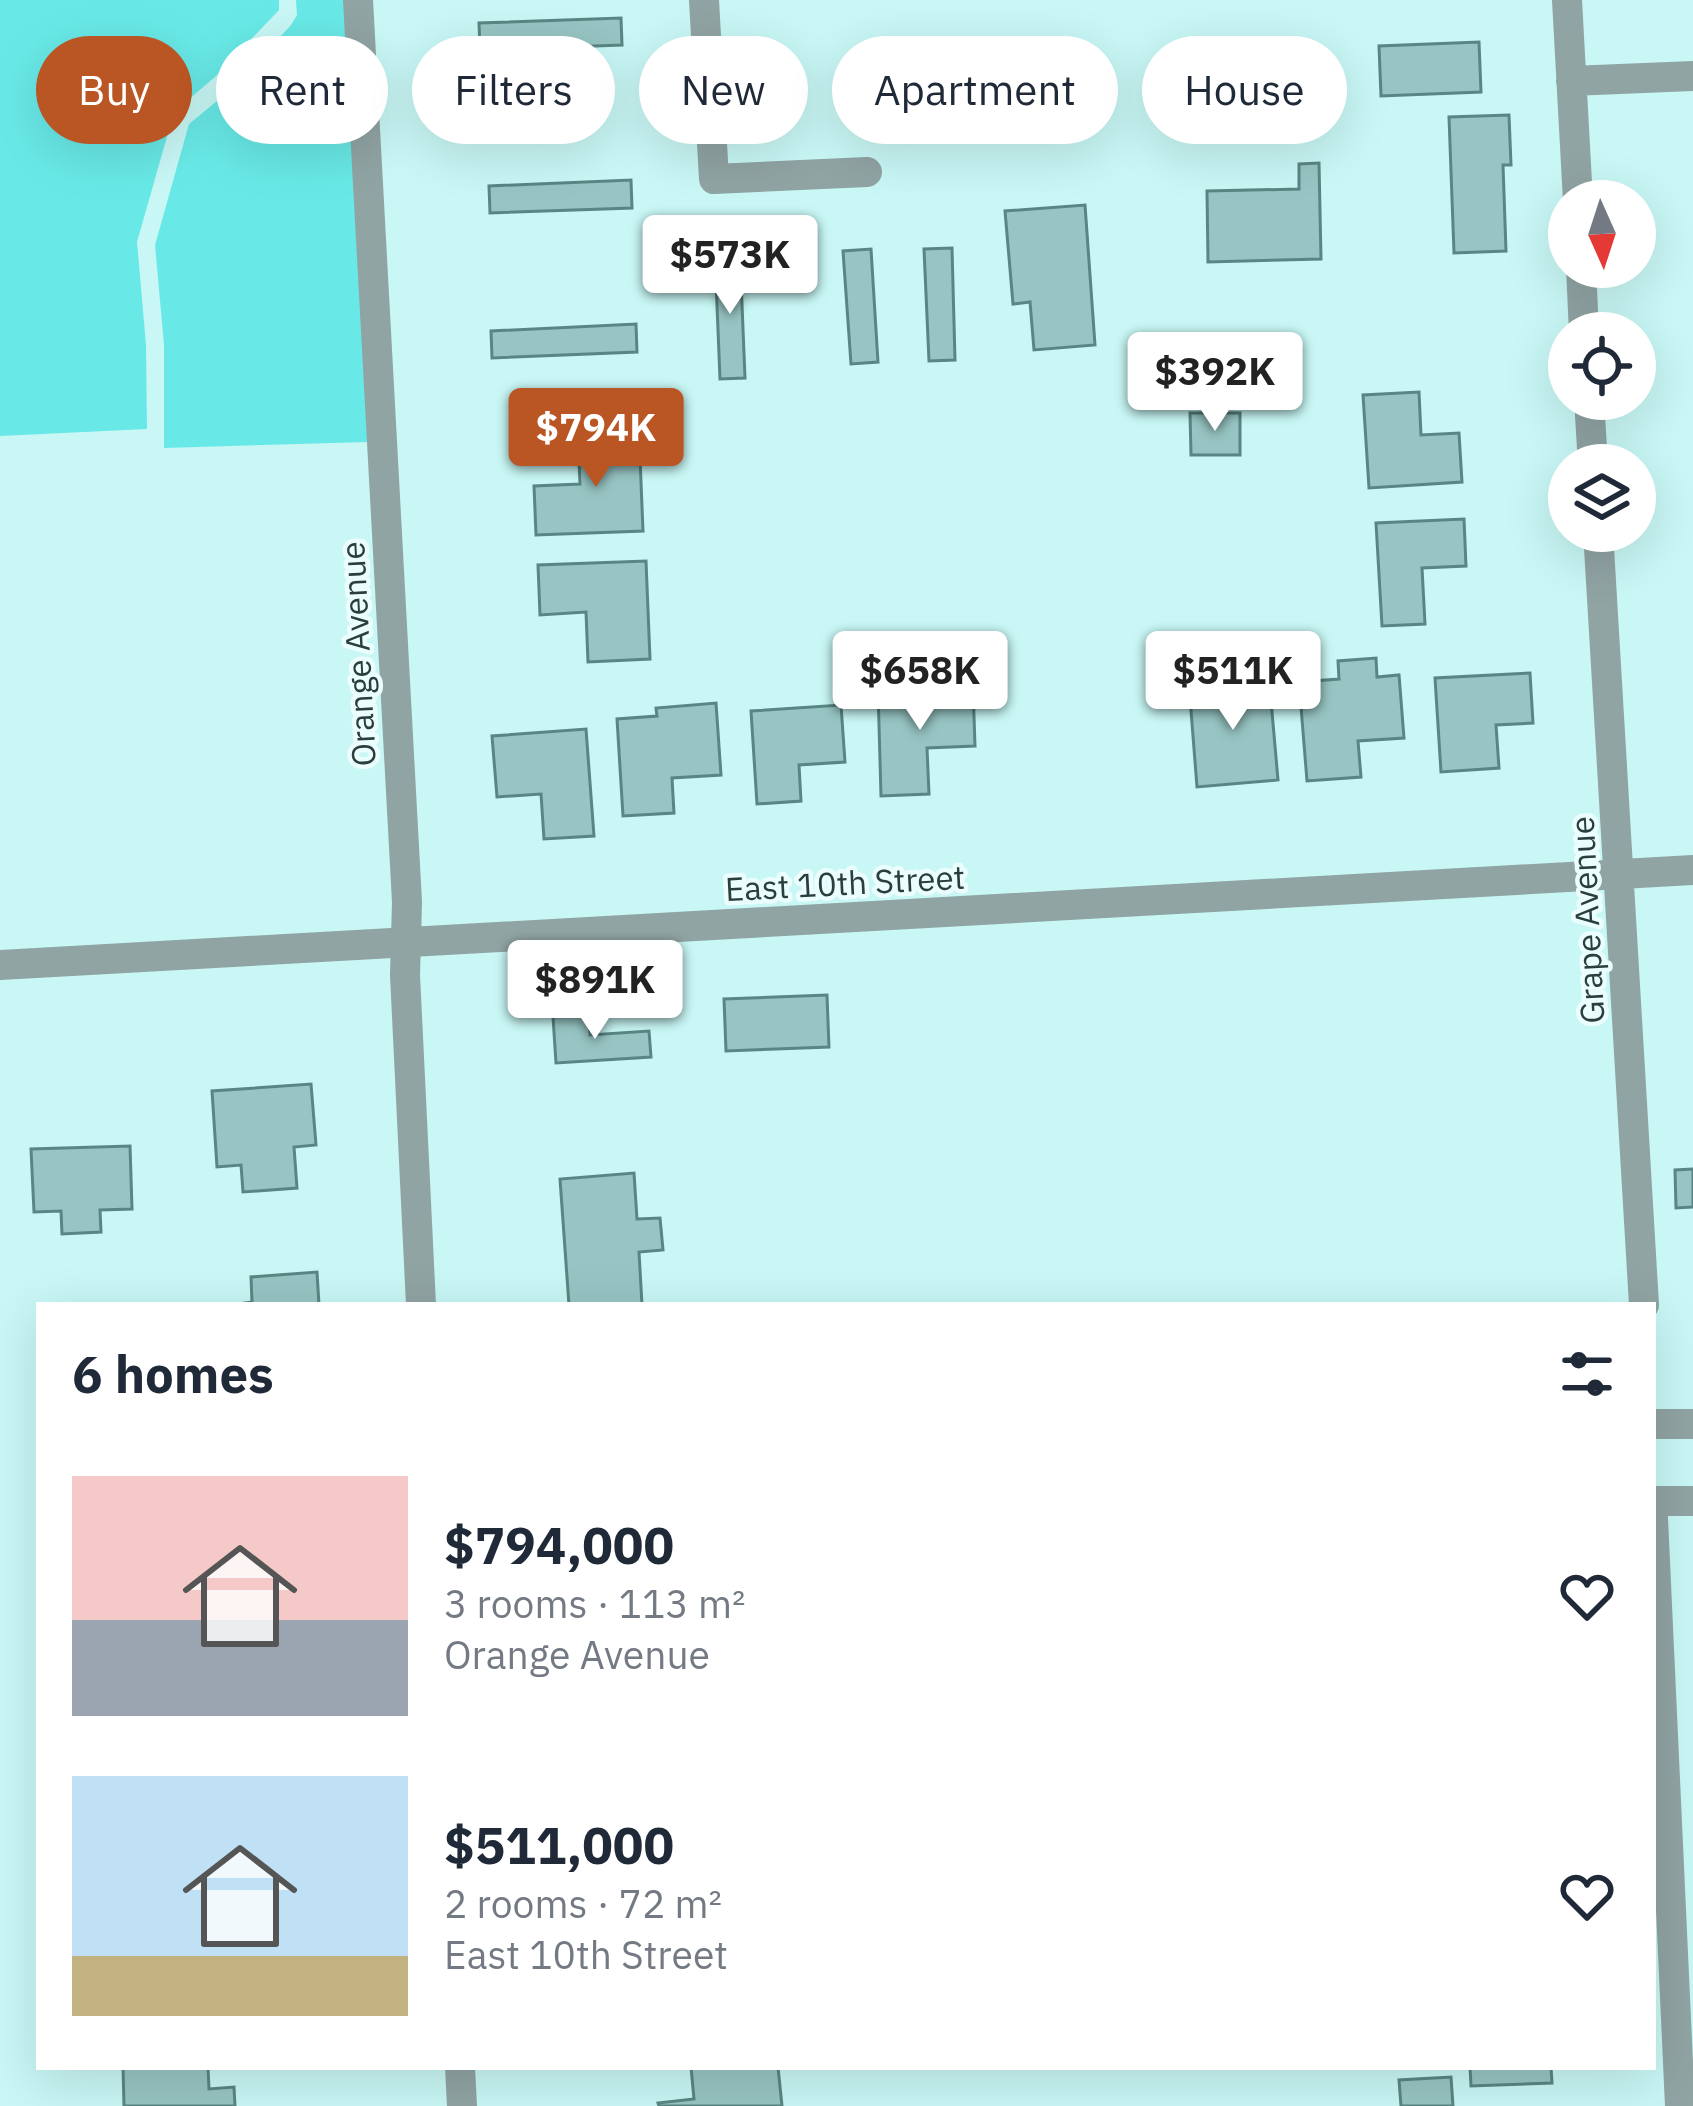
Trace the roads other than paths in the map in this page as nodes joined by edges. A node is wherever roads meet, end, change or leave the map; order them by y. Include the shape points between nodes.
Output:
1 (358, 0) edge
2 (704, 0) edge
3 (1567, 0) edge
4 (1693, 76) edge
5 (1571, 81) junction
6 (867, 172) dead end
7 (1577, 180) edge
8 (1599, 552) edge
9 (1693, 870) edge
10 (1621, 874) junction
11 (404, 943) junction
12 (0, 965) edge
13 (421, 1302) edge
14 (1634, 1302) edge
15 (1656, 1424) edge
16 (1693, 1424) edge
17 (1656, 1501) edge
18 (1693, 1501) edge
19 (1656, 1583) edge
20 (460, 2070) edge
21 (462, 2106) edge
22 (1680, 2106) edge

1 - 11 street, Orange Avenue
2 - 6 street via 715,179
3 - 5 street
4 - 5 street
5 - 7 street
8 - 10 street, Grape Avenue
9 - 10 street, East 10th Street
10 - 11 street, East 10th Street
10 - 14 street, Grape Avenue
11 - 12 street, East 10th Street
11 - 13 street, Orange Avenue
15 - 16 street
17 - 18 street
19 - 22 street
20 - 21 street

